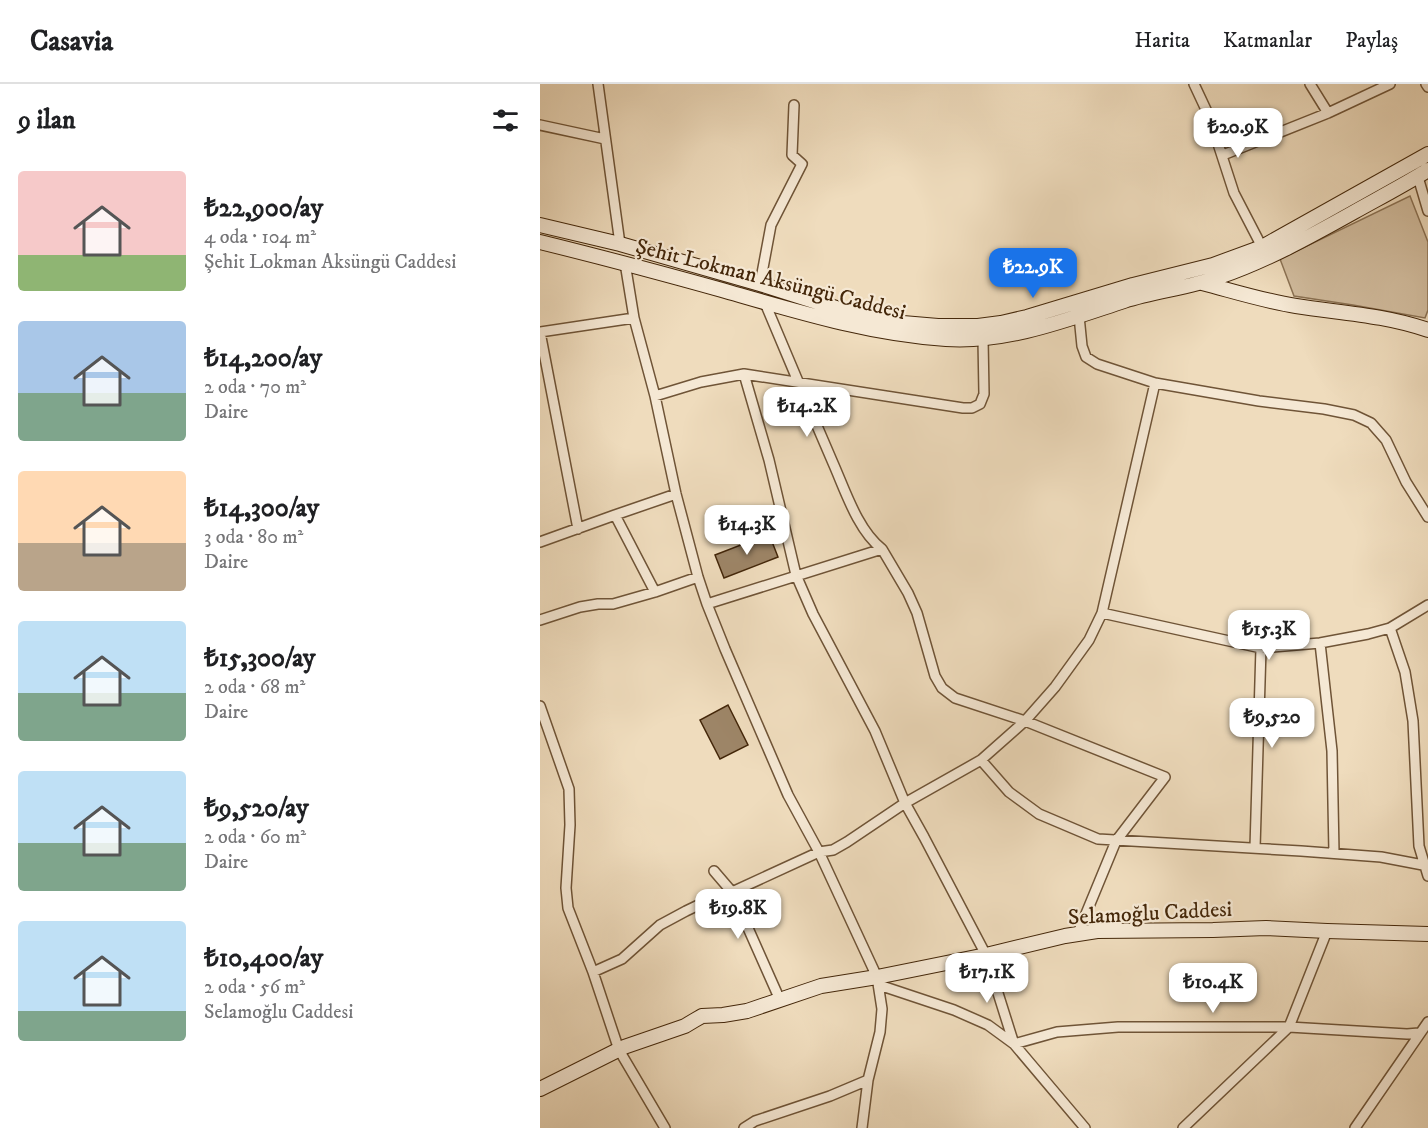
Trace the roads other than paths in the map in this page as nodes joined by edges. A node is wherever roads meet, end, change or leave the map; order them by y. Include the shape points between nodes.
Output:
1 (598, 84) edge
2 (1194, 84) edge
3 (1310, 84) edge
4 (1390, 84) edge
5 (794, 105) dead end
6 (1328, 112) junction
7 (540, 125) edge
8 (605, 139) junction
9 (1428, 154) edge
10 (1223, 155) junction
11 (1423, 174) edge
12 (1428, 211) edge
13 (540, 225) edge
14 (540, 242) edge
15 (620, 244) junction
16 (1262, 247) junction
17 (626, 263) junction
18 (1201, 282) junction
19 (760, 284) junction
20 (765, 303) junction
21 (1079, 316) junction
22 (634, 318) junction
23 (1428, 330) edge
24 (983, 339) junction
25 (744, 374) junction
26 (1155, 383) junction
27 (798, 384) junction
28 (655, 396) junction
29 (676, 494) junction
30 (615, 515) junction
31 (1428, 517) edge
32 (578, 529) junction
33 (540, 542) edge
34 (882, 549) junction
35 (796, 575) junction
36 (698, 576) junction
37 (655, 592) junction
38 (707, 604) junction
39 (1428, 605) edge
40 (1102, 613) junction
41 (540, 620) edge
42 (1390, 628) junction
43 (1320, 643) junction
44 (1261, 648) junction
45 (540, 706) edge
46 (1025, 721) junction
47 (981, 760) junction
48 (905, 803) junction
49 (1116, 842) junction
50 (1255, 848) junction
51 (819, 852) junction
52 (1334, 853) junction
53 (1423, 865) junction
54 (714, 870) dead end
55 (1428, 876) edge
56 (732, 892) junction
57 (1327, 931) junction
58 (1078, 933) junction
59 (1428, 933) edge
60 (986, 955) junction
61 (593, 972) junction
62 (878, 981) junction
63 (780, 1000) junction
64 (1428, 1022) edge
65 (1290, 1027) junction
66 (1419, 1033) junction
67 (1014, 1044) junction
68 (619, 1050) junction
69 (868, 1080) junction
70 (540, 1089) edge
71 (665, 1128) edge
72 (744, 1128) edge
73 (862, 1128) edge
74 (1085, 1128) edge
75 (1183, 1128) edge
76 (1355, 1128) edge

1 - 8 street
2 - 10 street
3 - 6 street
4 - 6 street
5 - 19 street via 792,155 802,164 771,225
6 - 10 street
7 - 8 street
8 - 15 street
9 - 16 main road, Şehit Lokman Aksüngü Caddesi
10 - 16 street via 1234,193
11 - 12 street
11 - 18 main road, Şehit Lokman Aksüngü Caddesi via 1267,258
13 - 15 main road, Şehit Lokman Aksüngü Caddesi
14 - 17 main road, Şehit Lokman Aksüngü Caddesi
15 - 19 main road, Şehit Lokman Aksüngü Caddesi
16 - 19 main road, Şehit Lokman Aksüngü Caddesi via 1213,265 1027,317 978,326 891,322
17 - 20 main road, Şehit Lokman Aksüngü Caddesi
17 - 22 street
18 - 21 main road, Şehit Lokman Aksüngü Caddesi
18 - 23 main road via 1294,306 1392,320
20 - 24 main road, Şehit Lokman Aksüngü Caddesi via 874,330 949,340
20 - 27 street
21 - 24 main road, Şehit Lokman Aksüngü Caddesi
21 - 26 street via 1086,357
22 - 28 street
22 - 32 street via 540,332
24 - 27 street via 984,394 981,404 972,408
25 - 27 street
25 - 28 street
25 - 35 street
26 - 31 street via 1324,409 1371,423 1386,440
26 - 40 street
27 - 34 street via 854,509 868,536
28 - 29 street
29 - 30 street
29 - 36 street
30 - 32 street
30 - 37 street
32 - 33 street
34 - 35 street
34 - 46 street via 917,613 942,688 955,698
35 - 38 street
35 - 48 street via 875,731
36 - 37 street
36 - 38 street
37 - 41 street via 613,604 580,607
38 - 51 street via 788,795
39 - 42 street
40 - 44 street
40 - 46 street via 1089,640
42 - 43 street
42 - 53 street via 1405,672 1413,721
43 - 44 street
43 - 52 street via 1332,751
44 - 50 street
45 - 61 street via 569,789 568,908
46 - 47 street
46 - 49 street via 1165,777
47 - 48 street
47 - 49 street via 1009,792 1039,814 1098,839
48 - 51 street via 833,850
48 - 60 street
49 - 50 street
49 - 58 street
50 - 52 street
51 - 56 street
51 - 62 street
52 - 53 street
53 - 55 street
54 - 56 street
56 - 61 street via 660,926 622,959
56 - 63 street
57 - 58 main road, Selamoğlu Caddesi via 1266,928
57 - 59 main road, Selamoğlu Caddesi
57 - 65 street
58 - 60 main road, Selamoğlu Caddesi
60 - 62 main road, Selamoğlu Caddesi
60 - 67 street
61 - 68 street
62 - 63 main road, Selamoğlu Caddesi via 820,986
62 - 67 street via 973,1017
62 - 69 street via 880,1032
63 - 68 main road, Selamoğlu Caddesi via 747,1011 702,1016
64 - 66 street
65 - 66 street
65 - 67 street via 1118,1027 1057,1032
65 - 75 street
66 - 76 street
67 - 74 street
68 - 70 main road, Selamoğlu Caddesi
68 - 71 street
69 - 72 street
69 - 73 street

